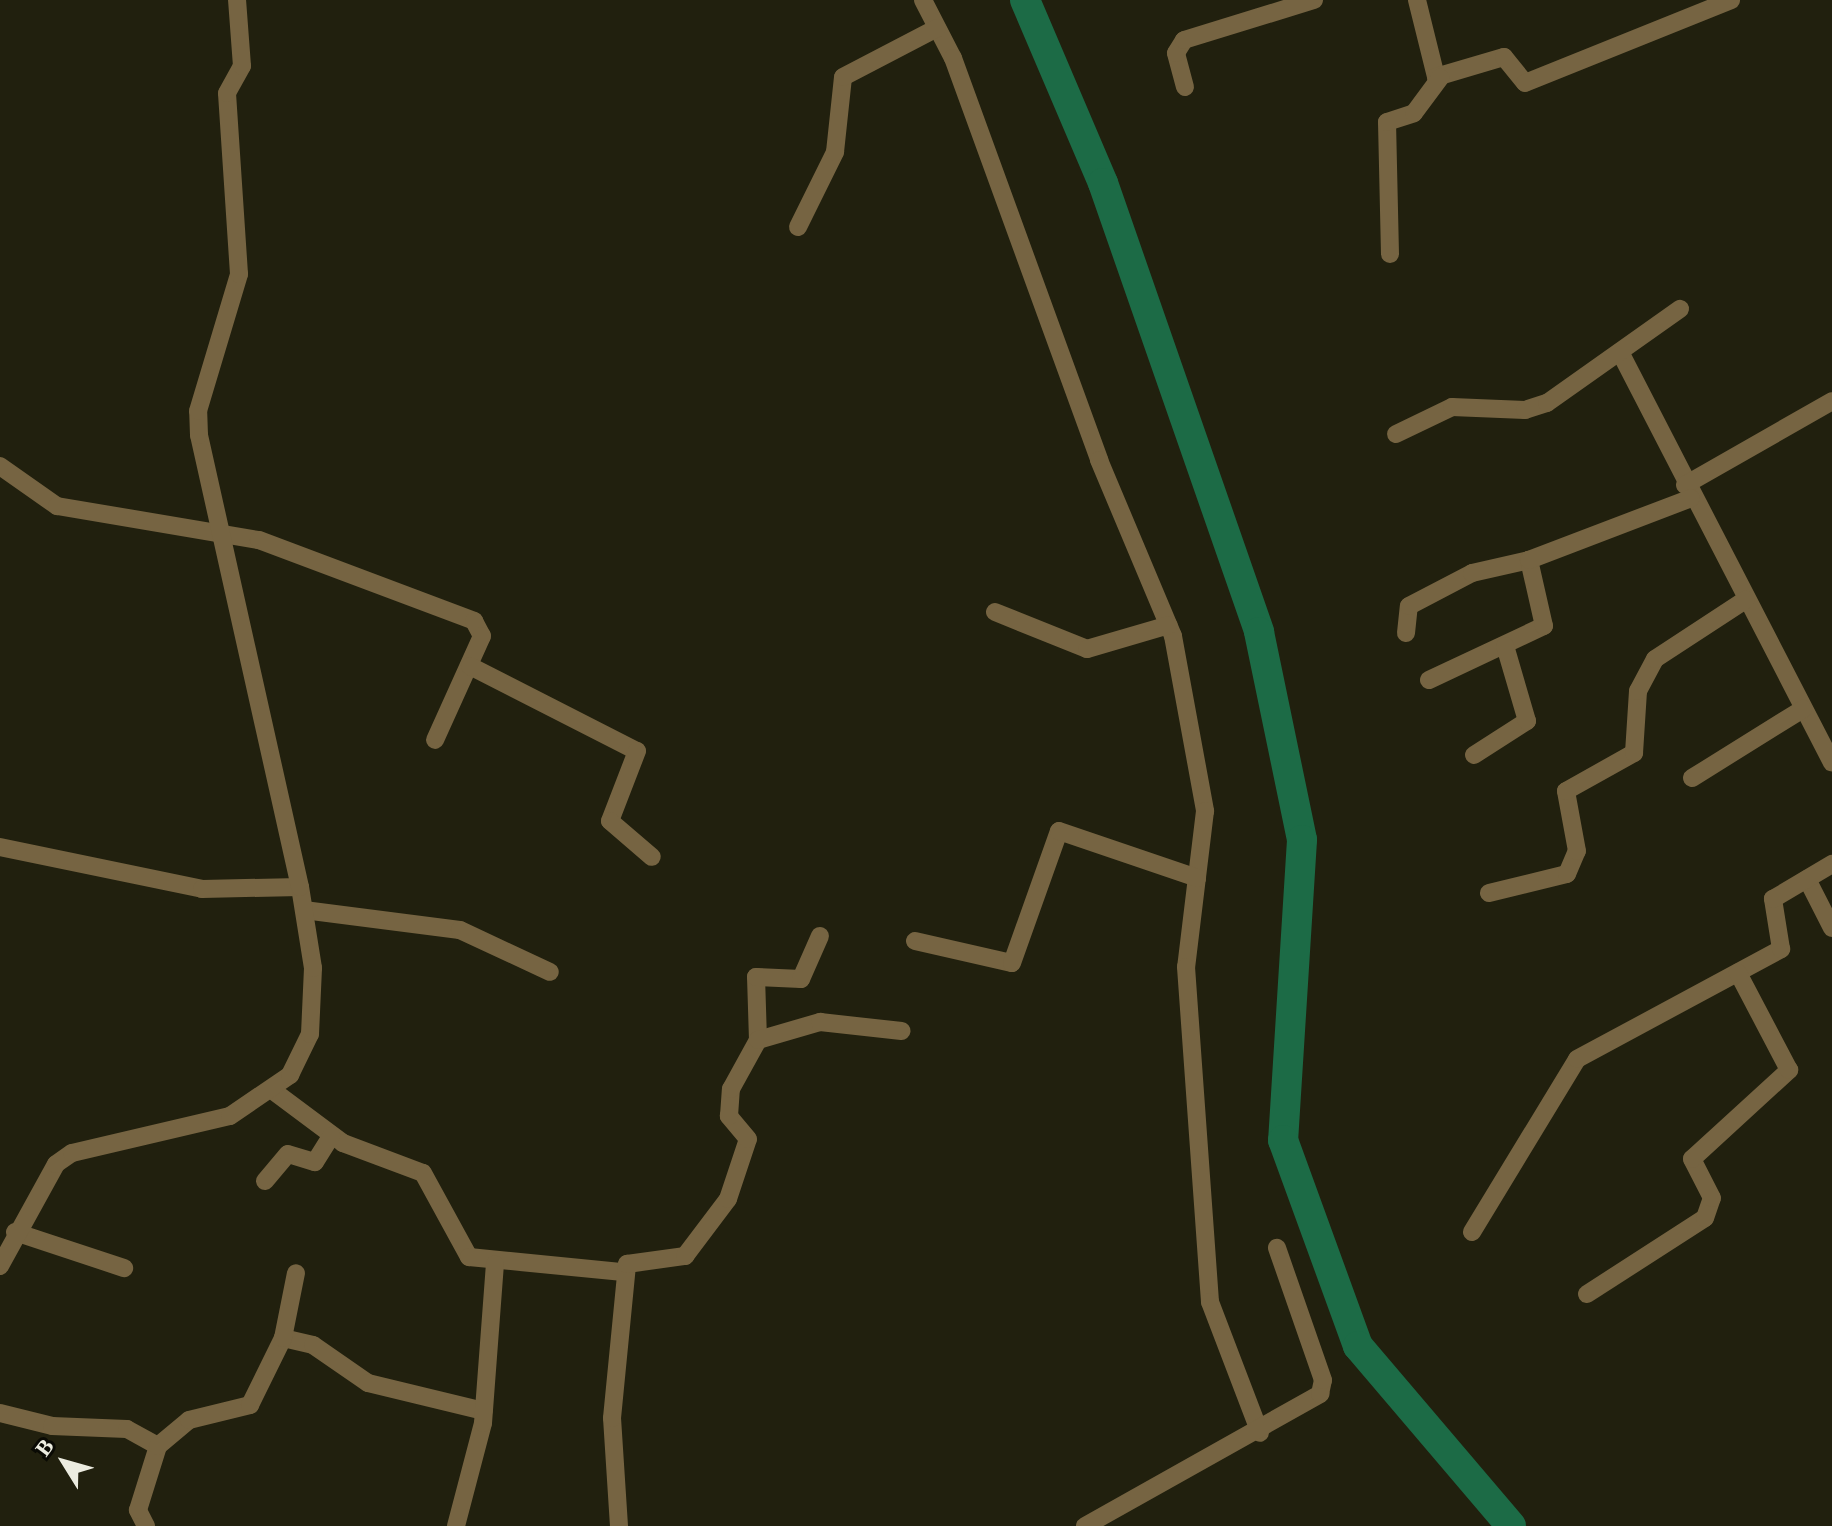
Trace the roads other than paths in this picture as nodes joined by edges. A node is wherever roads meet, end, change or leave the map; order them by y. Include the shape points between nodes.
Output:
1 (237, 0) edge
2 (923, 0) edge
3 (1314, 0) edge
4 (1417, 0) edge
5 (1731, 0) edge
6 (937, 28) junction
7 (1440, 78) junction
8 (1185, 87) dead end
9 (798, 227) dead end
10 (1390, 254) dead end
11 (1680, 309) dead end
12 (1620, 352) junction
13 (1832, 401) edge
14 (1396, 434) dead end
15 (0, 466) edge
16 (1688, 492) junction
17 (217, 530) junction
18 (1529, 560) junction
19 (1745, 600) junction
20 (995, 612) dead end
21 (1169, 625) junction
22 (1406, 633) dead end
23 (1505, 646) junction
24 (470, 666) junction
25 (1429, 680) dead end
26 (1803, 709) junction
27 (435, 740) dead end
28 (1474, 755) dead end
29 (1832, 763) edge
30 (1692, 778) dead end
31 (0, 847) edge
32 (652, 857) dead end
33 (1832, 864) edge
34 (1197, 878) junction
35 (1807, 879) junction
36 (297, 888) junction
37 (1489, 893) dead end
38 (304, 910) junction
39 (1832, 928) edge
40 (820, 936) dead end
41 (915, 941) dead end
42 (550, 972) dead end
43 (1738, 973) junction
44 (902, 1031) dead end
45 (758, 1040) junction
46 (272, 1090) junction
47 (331, 1136) junction
48 (265, 1181) dead end
49 (15, 1232) junction
50 (1472, 1232) dead end
51 (1277, 1248) dead end
52 (495, 1264) junction
53 (0, 1266) edge
54 (124, 1268) dead end
55 (623, 1272) junction
56 (296, 1273) dead end
57 (1587, 1294) dead end
58 (283, 1338) junction
59 (484, 1411) junction
60 (0, 1413) edge
61 (1260, 1433) junction
62 (158, 1446) junction
63 (1121, 1507) junction
64 (146, 1526) edge
65 (456, 1526) edge
66 (619, 1526) edge
67 (1085, 1526) edge
68 (1126, 1526) edge

1 - 17 street via 242,66 227,93 239,274 198,411
2 - 6 street
3 - 8 street via 1184,40 1176,53
4 - 7 street via 1430,70
5 - 7 street via 1532,82 1518,78 1504,57
6 - 9 street via 843,77 835,152
6 - 21 street via 1099,460
7 - 10 street via 1414,113 1387,122
11 - 12 street
12 - 14 street via 1547,403 1514,411 1452,407
12 - 16 street
13 - 16 street
15 - 17 street via 57,506 182,530
16 - 18 street
16 - 19 street
17 - 24 street via 274,544 474,621 482,636
17 - 36 street
18 - 22 street via 1472,573 1409,606
18 - 23 street via 1544,626
19 - 26 street
19 - 37 street via 1655,659 1638,691 1634,753 1566,791 1577,851 1567,874
20 - 21 street via 1087,649
21 - 34 street via 1205,811
23 - 25 street
23 - 28 street via 1527,721
24 - 27 street
24 - 32 street via 637,751 610,821
26 - 29 street
26 - 30 street
31 - 36 street via 202,889
33 - 35 street
34 - 41 street via 1059,831 1012,963
34 - 61 street via 1186,967 1210,1302
35 - 39 street
35 - 43 street via 1773,899 1781,949
36 - 38 street
38 - 42 street via 460,930
38 - 46 street via 310,1034 303,1058
40 - 45 street via 801,979 756,977
43 - 50 street via 1577,1059
43 - 57 street via 1789,1070 1692,1159 1712,1198 1705,1218
44 - 45 street via 820,1022
45 - 55 street via 731,1089 729,1116 748,1139 728,1199 685,1256 637,1257
46 - 47 street
46 - 49 street via 230,1116 72,1153 46,1178
47 - 48 street via 315,1162 288,1154
47 - 52 street via 423,1173 443,1199 462,1248
49 - 53 street
49 - 54 street
51 - 61 street via 1323,1386 1317,1398
52 - 55 street
52 - 59 street
55 - 66 street via 612,1448
56 - 58 street
58 - 59 street via 313,1345 368,1383
58 - 62 street via 242,1413 189,1420
59 - 65 street
60 - 62 street via 52,1426 127,1429
61 - 63 street
62 - 64 street via 138,1510
63 - 67 street
63 - 68 street

